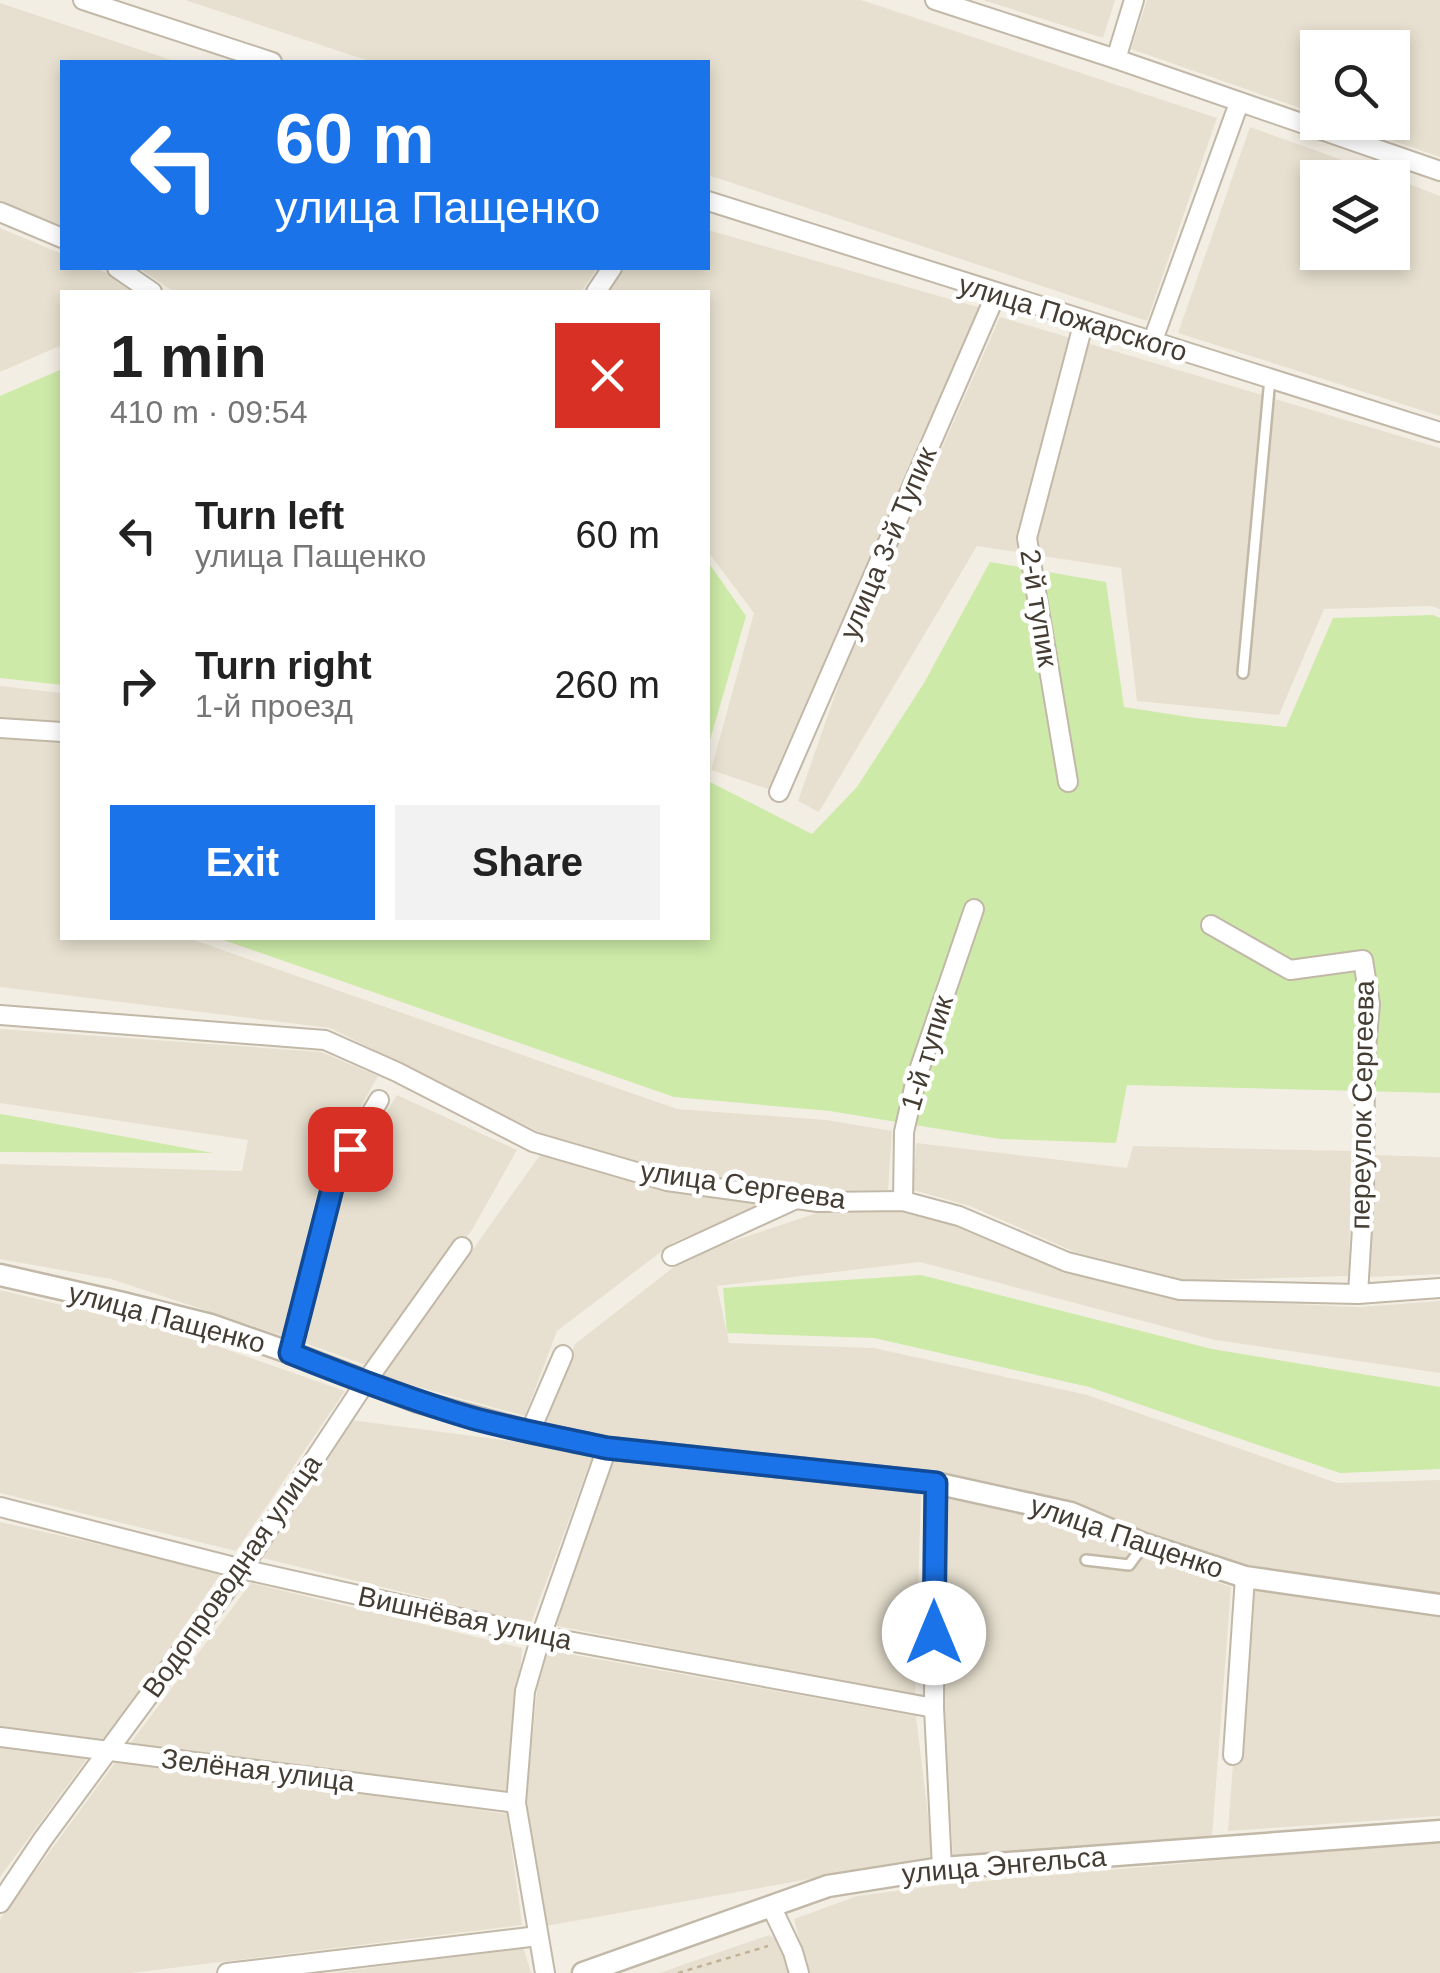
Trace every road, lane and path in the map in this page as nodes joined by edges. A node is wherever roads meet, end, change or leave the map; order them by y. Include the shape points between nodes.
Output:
1 (83, 0) edge
2 (936, 0) edge
3 (1134, 0) edge
4 (1116, 59) junction
5 (266, 60) edge
6 (1239, 103) junction
7 (1440, 171) edge
8 (710, 202) edge
9 (0, 212) edge
10 (60, 237) edge
11 (120, 270) edge
12 (149, 290) edge
13 (996, 294) junction
14 (1084, 321) junction
15 (1152, 343) junction
16 (1270, 378) junction
17 (1440, 432) edge
18 (1242, 673) dead end
19 (0, 728) edge
20 (60, 732) edge
21 (1068, 782) dead end
22 (780, 792) dead end
23 (974, 909) dead end
24 (1211, 925) dead end
25 (0, 1015) edge
26 (379, 1100) dead end
27 (796, 1198) junction
28 (903, 1201) junction
29 (462, 1248) dead end
30 (672, 1256) dead end
31 (0, 1276) edge
32 (1440, 1288) edge
33 (1358, 1294) junction
34 (290, 1353) junction
35 (563, 1355) dead end
36 (366, 1383) junction
37 (530, 1432) junction
38 (607, 1448) junction
39 (936, 1483) junction
40 (0, 1507) edge
41 (1144, 1544) junction
42 (1086, 1560) dead end
43 (242, 1569) junction
44 (1245, 1577) junction
45 (1440, 1606) edge
46 (541, 1636) junction
47 (934, 1708) junction
48 (0, 1737) edge
49 (108, 1750) junction
50 (1233, 1755) dead end
51 (516, 1803) junction
52 (1440, 1830) edge
53 (942, 1868) junction
54 (0, 1902) edge
55 (771, 1906) junction
56 (538, 1936) junction
57 (770, 1945) dead end
58 (227, 1973) edge
59 (546, 1973) edge
60 (583, 1973) edge
61 (678, 1973) edge
62 (799, 1973) edge

1 - 5 street
2 - 4 street
3 - 4 street
4 - 6 street
6 - 7 street
6 - 15 street
8 - 13 street, улица Пожарского
9 - 10 street
11 - 12 street
13 - 14 street, улица Пожарского
13 - 22 street, улица 3-й Тупик
14 - 15 street, улица Пожарского
14 - 21 street, 2-й тупик via 1027,538
15 - 16 street, улица Пожарского
16 - 17 street, улица Пожарского
16 - 18 lane
19 - 20 street
23 - 28 street, 1-й тупик via 916,1078 904,1132
24 - 33 street, переулок Сергеева via 1290,970 1363,960 1370,1004
25 - 27 street, улица Сергеева via 325,1040 533,1142 667,1181
26 - 34 street via 336,1173
27 - 28 street, улица Сергеева
27 - 30 street
28 - 33 street, улица Сергеева via 959,1216 1067,1262 1180,1290
29 - 36 street, Водопроводная улица
31 - 34 street, улица Пащенко via 211,1325
32 - 33 street, улица Сергеева
34 - 36 street, улица Пащенко
35 - 37 street
36 - 37 street, улица Пащенко
36 - 43 street, Водопроводная улица
37 - 38 street, улица Пащенко
38 - 39 street, улица Пащенко
38 - 46 street
39 - 41 street, улица Пащенко via 1072,1512
39 - 47 street
40 - 43 street, Вишнёвая улица
41 - 42 lane via 1129,1565
41 - 44 street, улица Пащенко
43 - 46 street, Вишнёвая улица
43 - 49 street, Водопроводная улица
44 - 45 street, улица Пащенко
44 - 50 street
46 - 47 street, Вишнёвая улица
46 - 51 street via 525,1690
47 - 53 street
48 - 49 street, Зелёная улица
49 - 51 street, Зелёная улица
49 - 54 street, Водопроводная улица
51 - 56 street
52 - 53 street, улица Энгельса
53 - 55 street, улица Энгельса via 828,1886
55 - 60 street, улица Энгельса
55 - 62 street
56 - 58 street
56 - 59 street
57 - 61 path

